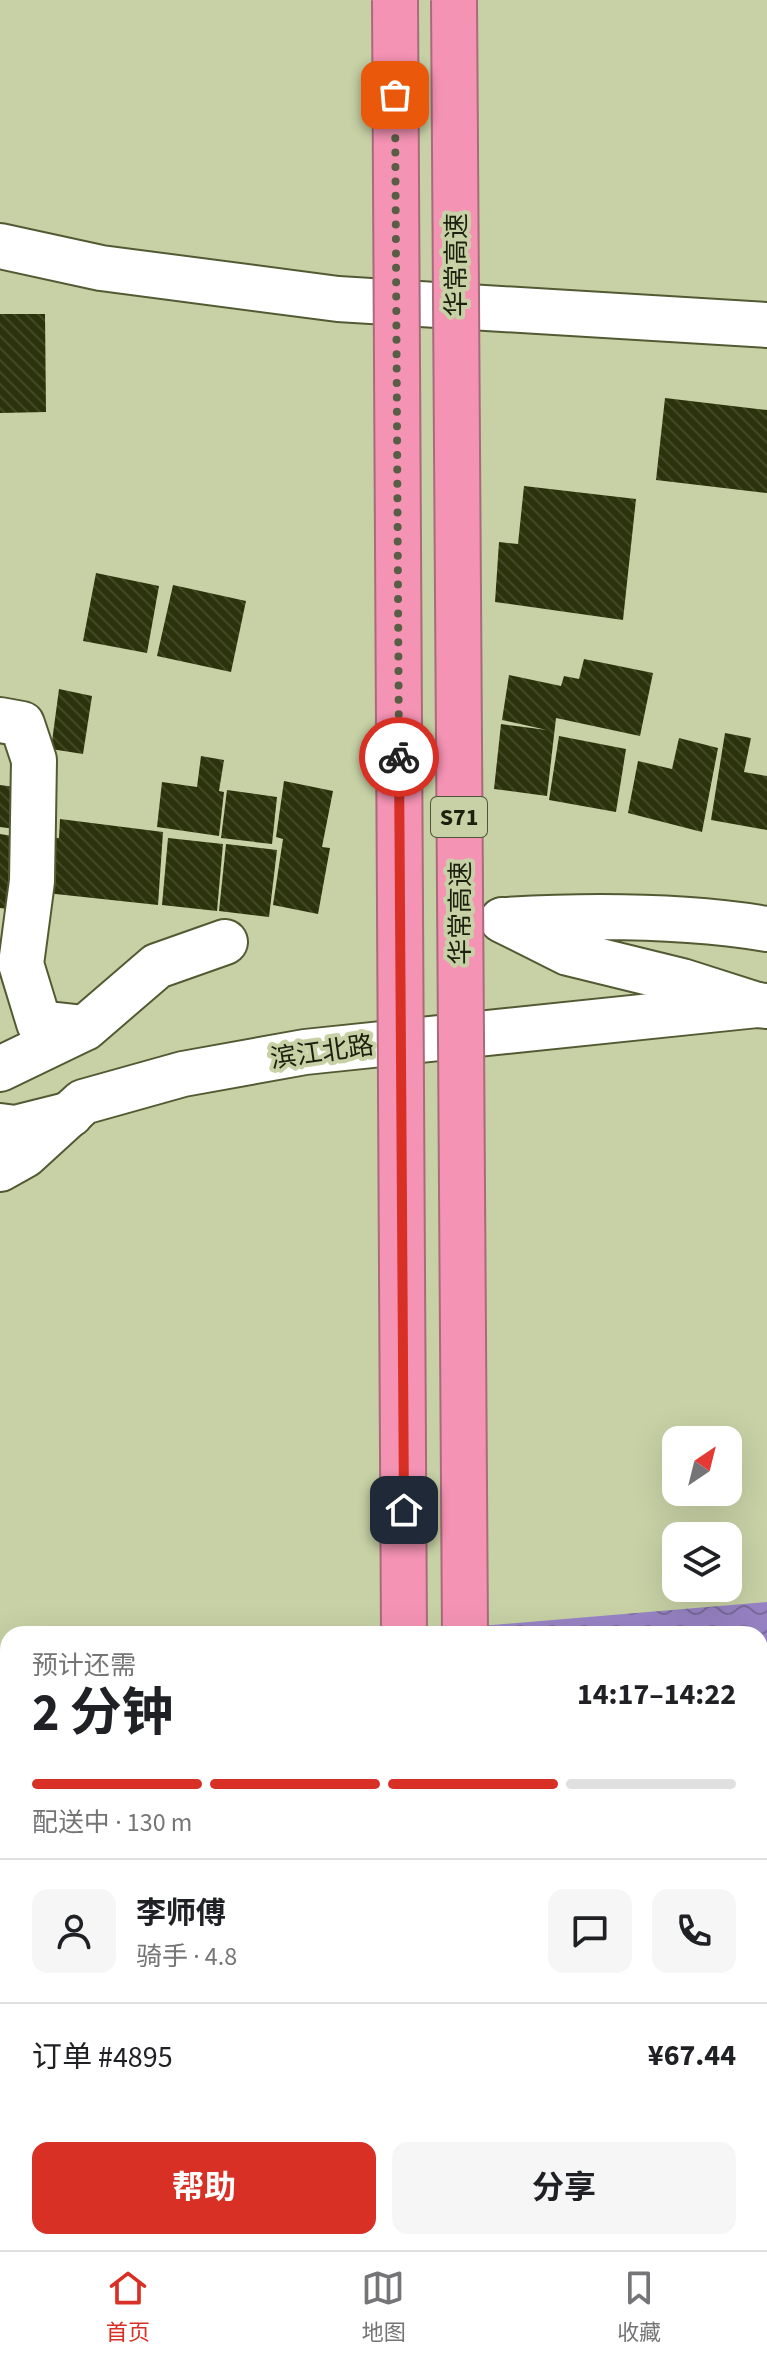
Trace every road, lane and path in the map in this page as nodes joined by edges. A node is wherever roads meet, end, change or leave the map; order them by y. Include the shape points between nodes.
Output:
1 (395, 0) edge
2 (454, 0) edge
3 (0, 246) edge
4 (767, 325) edge
5 (0, 720) edge
6 (767, 929) edge
7 (225, 942) dead end
8 (762, 1005) edge
9 (85, 1028) junction
10 (0, 1069) edge
11 (71, 1114) junction
12 (0, 1126) edge
13 (0, 1169) edge
14 (404, 1626) edge
15 (465, 1626) edge

1 - 14 highway, S71, bridge
2 - 15 highway, 华常高速 / S71, bridge
3 - 4 street via 101,268 338,299
5 - 9 street via 22,724 34,760 32,881 21,964 39,1023
6 - 8 street via 590,916 502,920 568,953
7 - 9 street via 157,966
8 - 11 street, 滨江北路 via 305,1052 183,1074 83,1102
9 - 10 street
11 - 12 street via 15,1128
11 - 13 street, 滨江北路 via 25,1155

